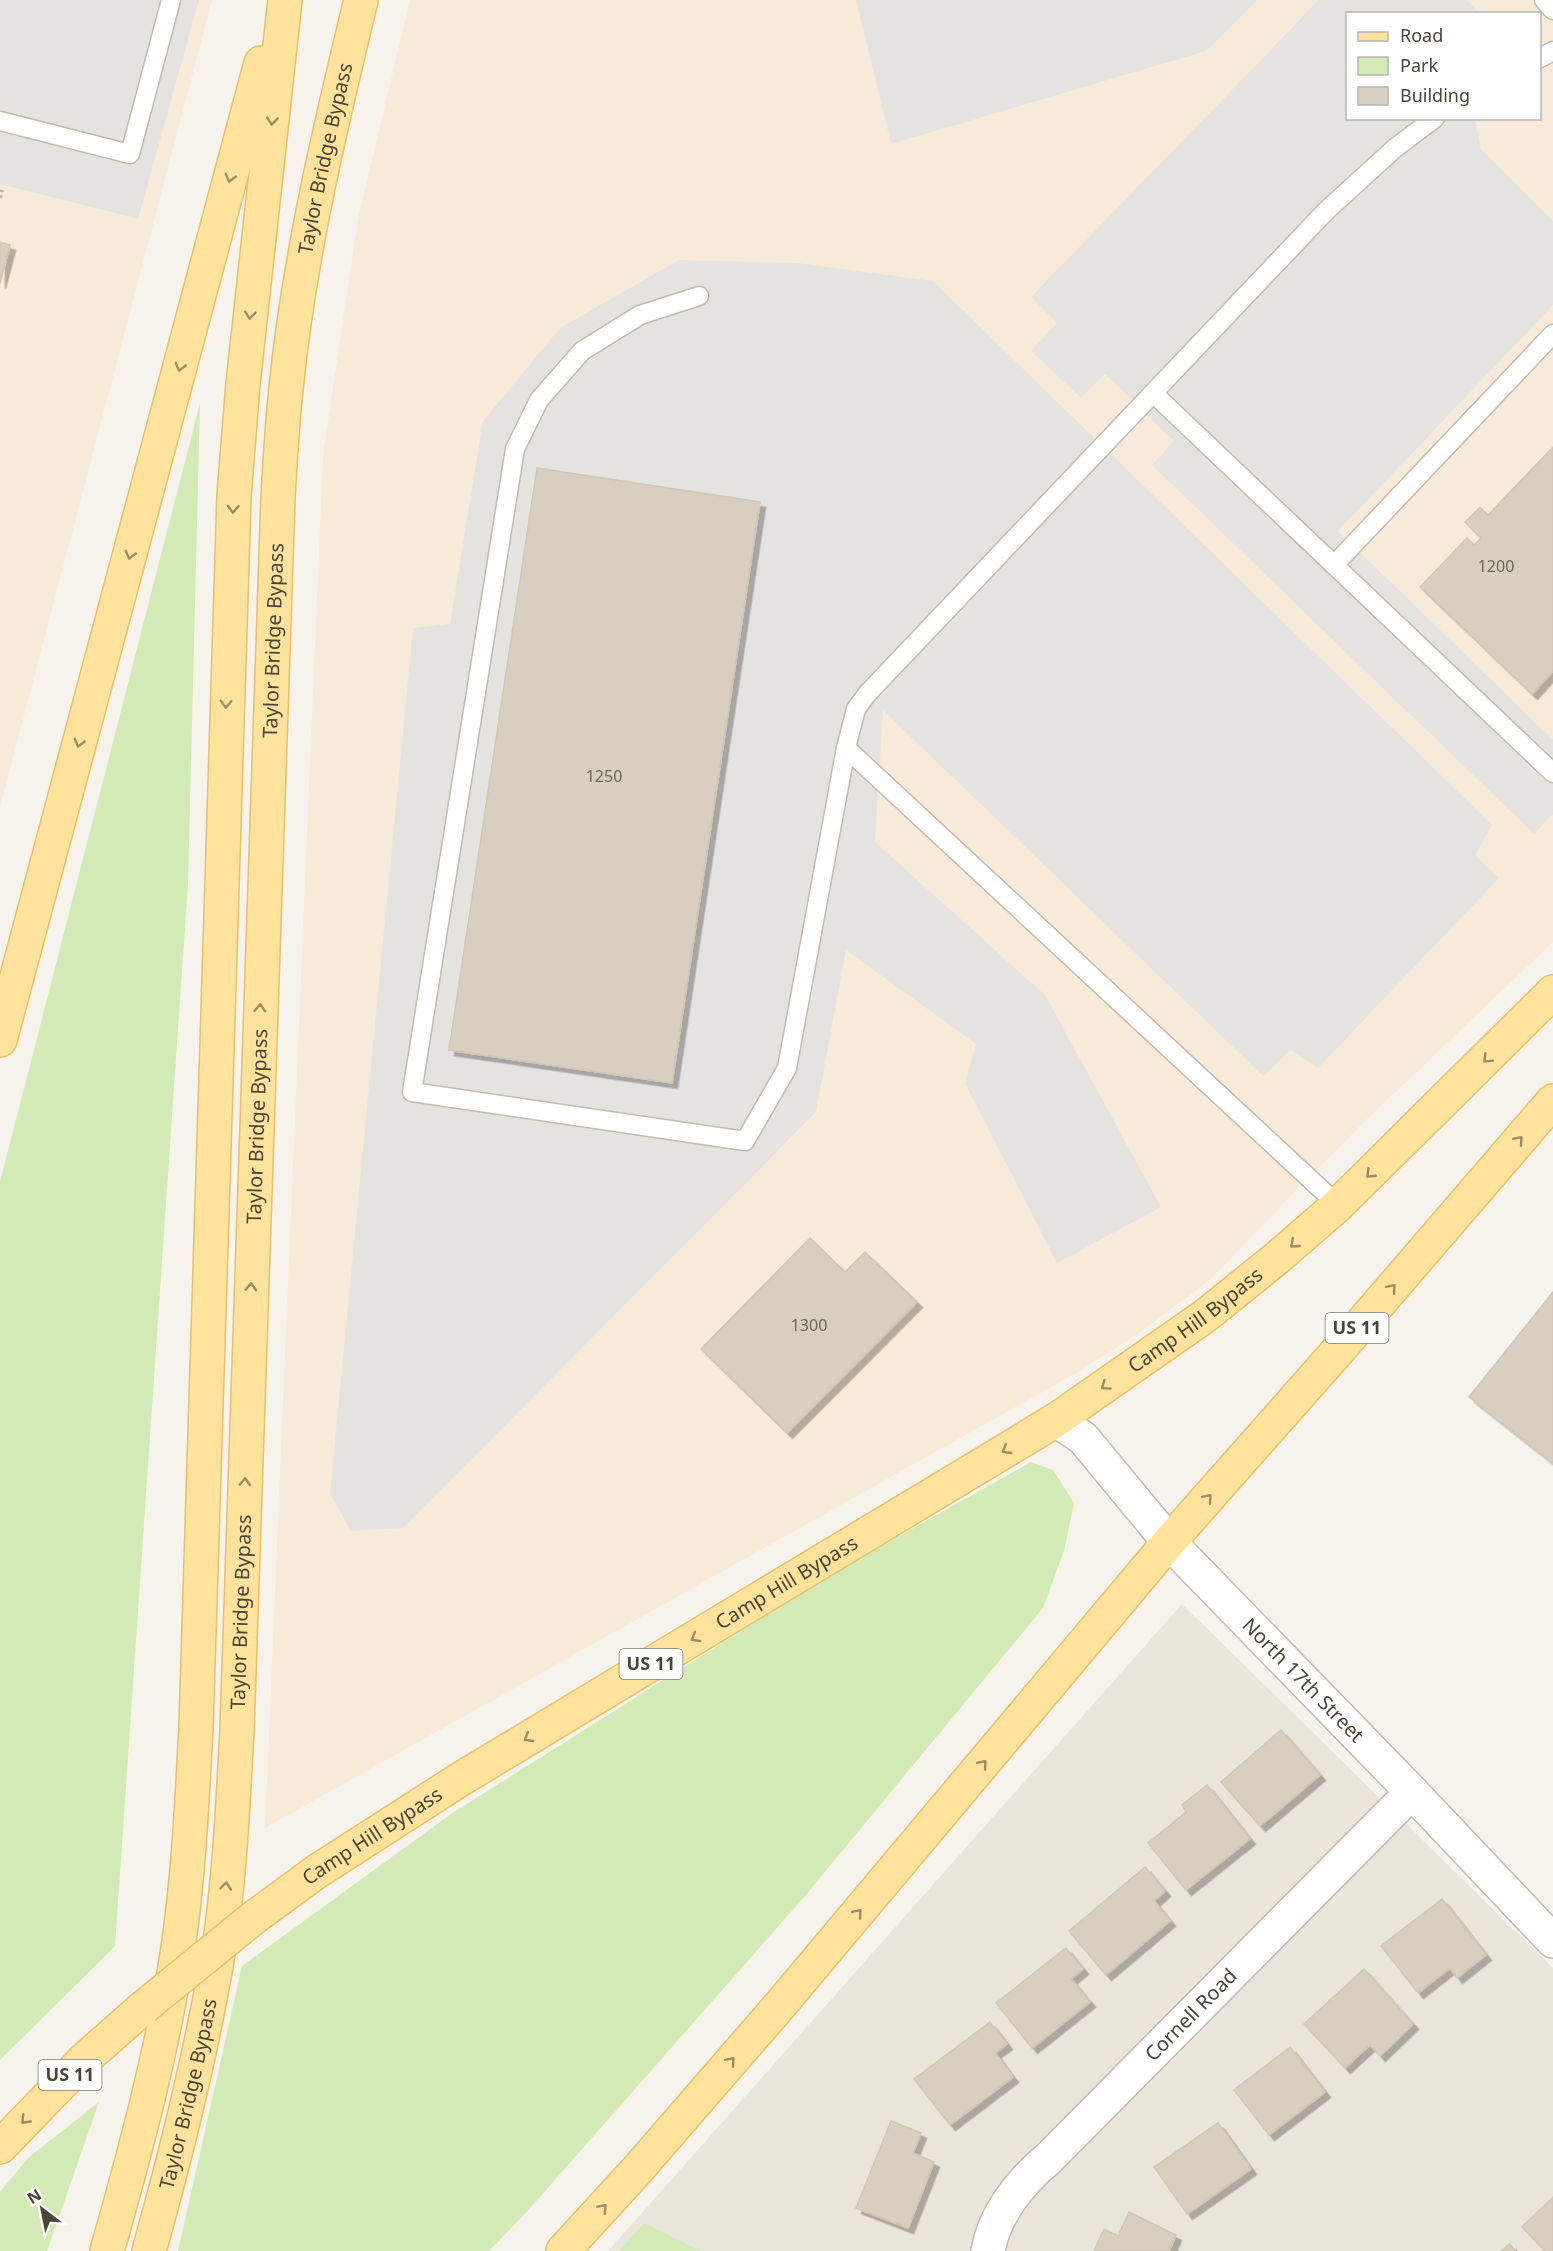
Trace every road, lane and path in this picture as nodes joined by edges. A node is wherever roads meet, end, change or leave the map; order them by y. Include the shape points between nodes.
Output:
1 (171, 0) edge
2 (278, 0) edge
3 (285, 0) edge
4 (362, 0) edge
5 (1544, 0) edge
6 (1553, 10) edge
7 (0, 120) edge
8 (1433, 120) edge
9 (2, 190) dead end
10 (0, 198) edge
11 (699, 296) dead end
12 (1553, 334) edge
13 (1153, 393) junction
14 (1334, 565) junction
15 (846, 748) junction
16 (1553, 773) edge
17 (1553, 992) edge
18 (0, 1040) edge
19 (1553, 1101) edge
20 (1338, 1205) junction
21 (1056, 1420) junction
22 (1169, 1542) junction
23 (1412, 1791) junction
24 (1553, 1941) edge
25 (0, 2147) edge
26 (107, 2251) edge
27 (149, 2251) edge
28 (563, 2251) edge
29 (988, 2251) edge

1 - 7 lane via 130,154
2 -> 18 main road
3 -> 26 main road via 234,496 190,1838 179,1941 160,2044
27 -> 4 main road, Taylor Bridge Bypass via 199,2052 219,1947 231,1841 278,498 286,388 301,284
5 - 6 lane
8 - 13 lane via 1395,148 1326,211
9 - 10 path
11 - 15 lane via 640,315 582,351 539,400 514,449 412,1092 745,1141 787,1068
12 - 14 lane
13 - 14 lane
13 - 15 lane via 867,694 856,709
14 - 16 lane
15 - 20 lane
17 -> 20 main road, Camp Hill Bypass / US 11
22 -> 19 main road, US 11
20 -> 21 main road, Camp Hill Bypass / US 11 via 1205,1316
21 - 22 street, North 17th Street via 1083,1438
21 -> 25 main road, Camp Hill Bypass / US 11, bridge via 459,1780 316,1872 144,2007 86,2058
22 - 23 street, North 17th Street
28 -> 22 main road, US 11 via 781,2004
23 - 24 street, North 17th Street
23 - 29 street, Cornell Road via 1032,2172 1006,2205

